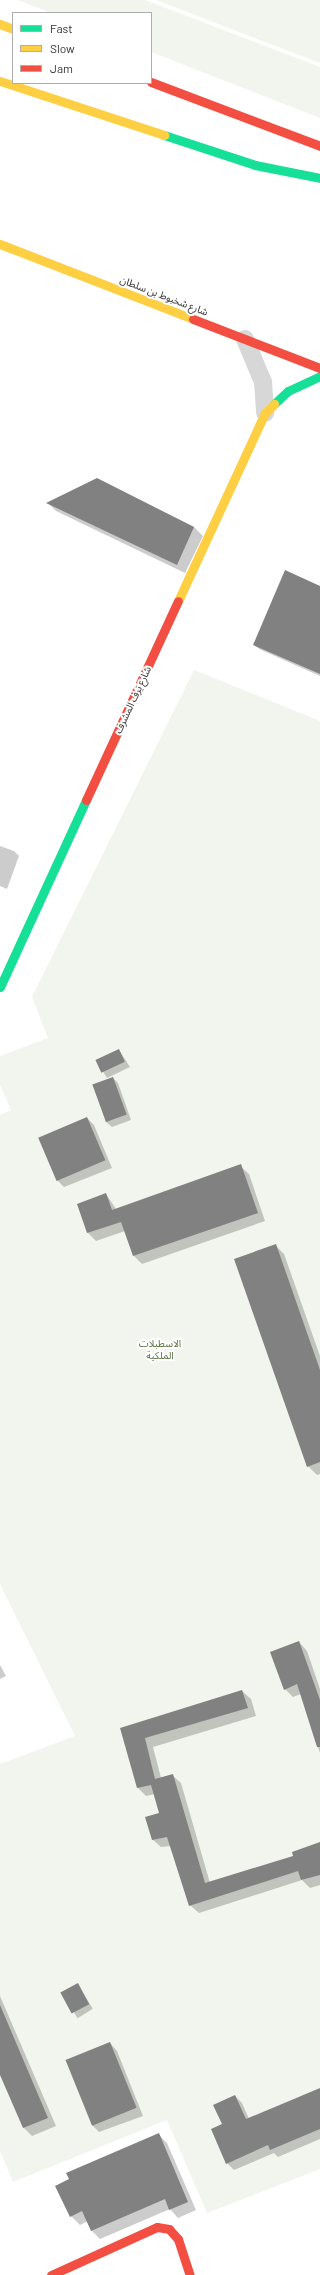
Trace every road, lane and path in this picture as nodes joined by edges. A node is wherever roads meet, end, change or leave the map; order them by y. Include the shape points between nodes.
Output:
1 (0, 24) edge
2 (12, 29) edge
3 (0, 81) edge
4 (152, 82) edge
5 (320, 146) edge
6 (320, 178) edge
7 (0, 244) edge
8 (245, 339) junction
9 (320, 368) edge
10 (320, 376) edge
11 (265, 413) junction
12 (0, 987) edge
13 (51, 2275) edge
14 (190, 2275) edge

1 - 2 main road
3 - 6 main road via 255,165
4 - 5 main road
7 - 8 main road, شارع شخبوط بن سلطان
8 - 9 main road, شارع شخبوط بن سلطان
8 - 11 street, شارع يَرف المشرف via 263,382
10 - 11 main road, شارع يَرف المشرف via 288,392
11 - 12 main road, شارع يَرف المشرف
13 - 14 main road via 157,2227 169,2229 178,2239

